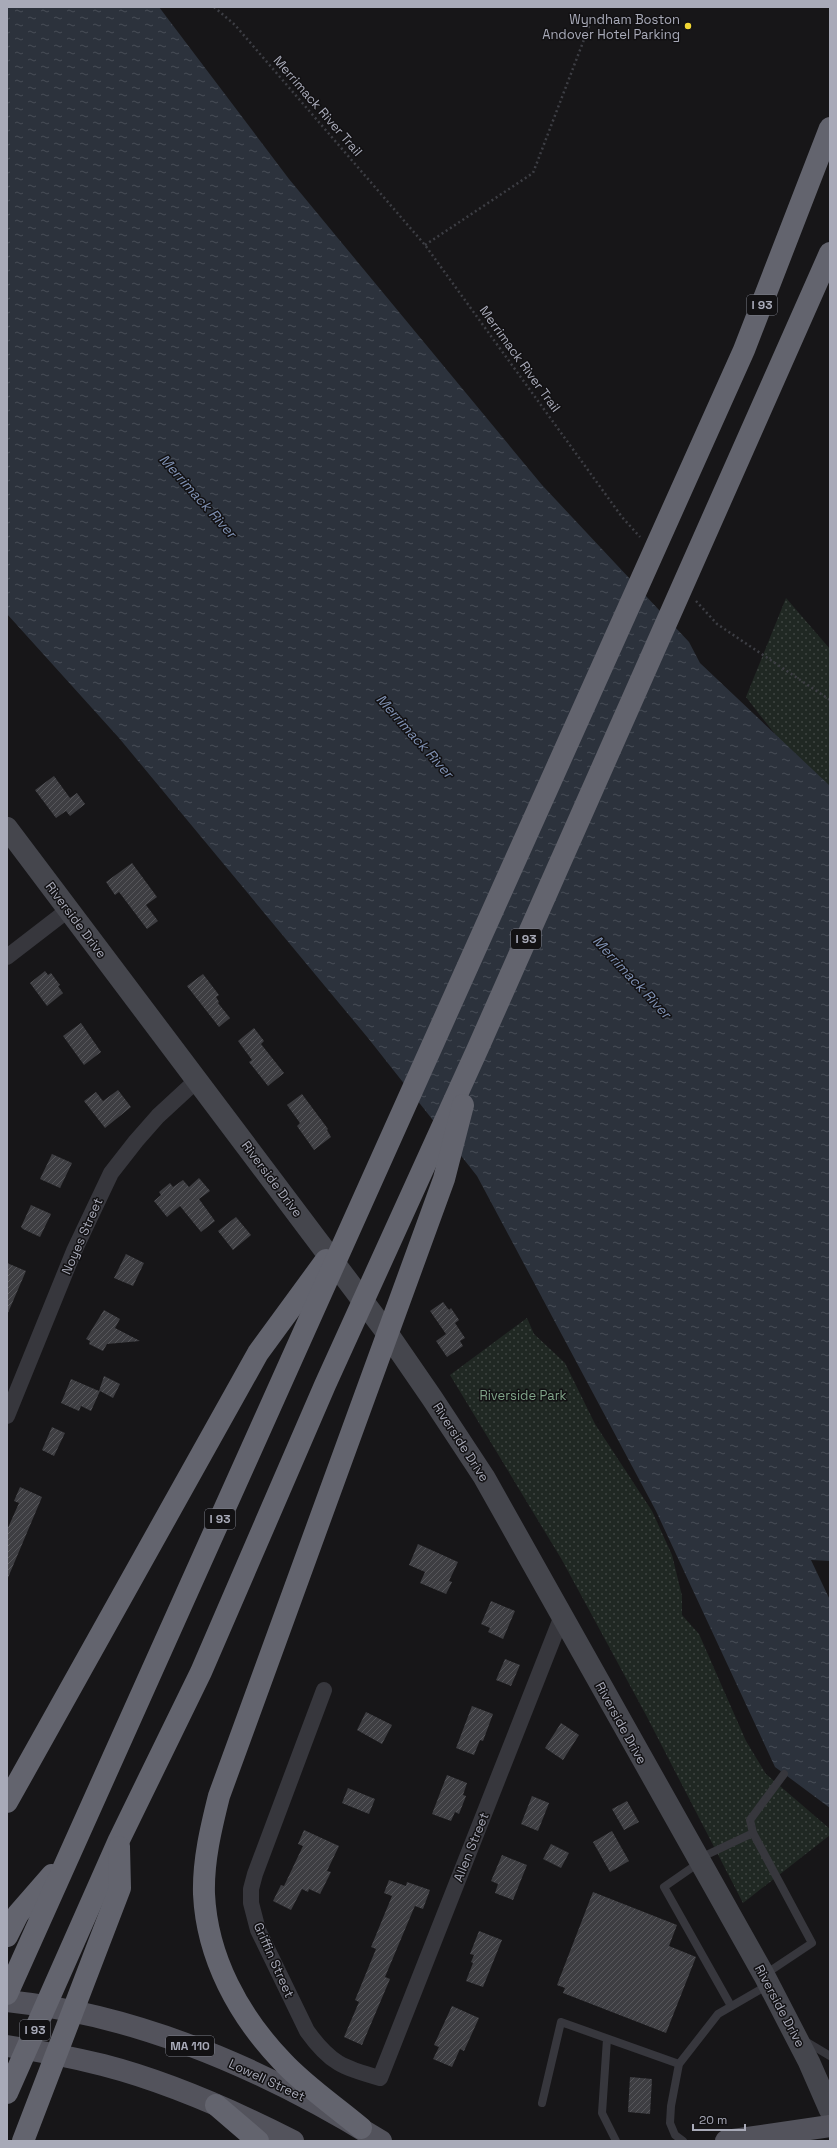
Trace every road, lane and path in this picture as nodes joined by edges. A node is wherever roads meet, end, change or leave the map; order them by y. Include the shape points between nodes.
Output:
1 (214, 7) edge
2 (593, 16) dead end
3 (830, 128) edge
4 (425, 245) junction
5 (830, 253) edge
6 (643, 541) dead end
7 (691, 594) dead end
8 (830, 700) edge
9 (7, 828) edge
10 (68, 910) junction
11 (7, 957) edge
12 (478, 1048) junction
13 (197, 1080) junction
14 (353, 1224) junction
15 (7, 1416) edge
16 (562, 1616) junction
17 (324, 1690) dead end
18 (784, 1774) dead end
19 (7, 1802) edge
20 (753, 1833) junction
21 (119, 1840) junction
22 (66, 1859) junction
23 (699, 1861) junction
24 (7, 1936) edge
25 (766, 1980) junction
26 (7, 1994) edge
27 (7, 2001) edge
28 (731, 2006) junction
29 (794, 2034) junction
30 (607, 2039) junction
31 (7, 2046) edge
32 (830, 2056) edge
33 (679, 2064) junction
34 (380, 2078) joint
35 (7, 2093) edge
36 (542, 2104) dead end
37 (216, 2105) junction
38 (830, 2110) edge
39 (830, 2126) edge
40 (360, 2128) junction
41 (24, 2137) edge
42 (258, 2141) edge
43 (293, 2141) edge
44 (381, 2141) edge
45 (616, 2141) edge
46 (683, 2141) edge
47 (726, 2141) edge

1 - 4 path, Merrimack River Trail via 235,26
2 - 4 path via 533,173
3 - 14 highway, I 93 via 744,350
4 - 6 path, Merrimack River Trail via 622,517
5 - 12 highway, I 93
7 - 8 path via 717,624
9 - 10 main road, Riverside Drive
10 - 11 street
10 - 13 main road, Riverside Drive
12 - 21 highway, I 93 via 325,1385 201,1672
12 - 40 highway via 444,1179 219,1796 209,1836 204,1895 214,1953 232,1994 255,2030 283,2062
13 - 15 street, Noyes Street via 158,1116 111,1173 74,1251
13 - 16 main road, Riverside Drive via 299,1214 432,1398 484,1477
14 - 19 highway via 258,1353
14 - 22 highway, I 93
16 - 23 main road, Riverside Drive
16 - 34 street, Allen Street
17 - 34 street, Griffin Street via 255,1874 251,1889 252,1903 258,1930 306,2031 338,2064
18 - 20 lane via 750,1820
20 - 23 lane
20 - 25 lane via 812,1943
21 - 35 highway, I 93
21 - 41 highway via 120,1888
22 - 24 highway via 18,1914
22 - 26 highway, I 93
23 - 25 main road, Riverside Drive
23 - 28 lane via 664,1887
25 - 28 lane
25 - 29 main road, Riverside Drive
27 - 40 main road, Lowell Street / MA 110 via 66,2011 165,2037 286,2086
28 - 33 lane via 718,2014
29 - 32 lane
29 - 38 main road, Riverside Drive
30 - 33 lane
30 - 36 lane via 561,2022
30 - 45 lane via 602,2112
31 - 37 main road via 104,2065 164,2084
33 - 46 lane via 671,2106 671,2129
37 - 42 highway
37 - 43 main road
39 - 47 main road
40 - 44 main road, Lowell Street / MA 110

